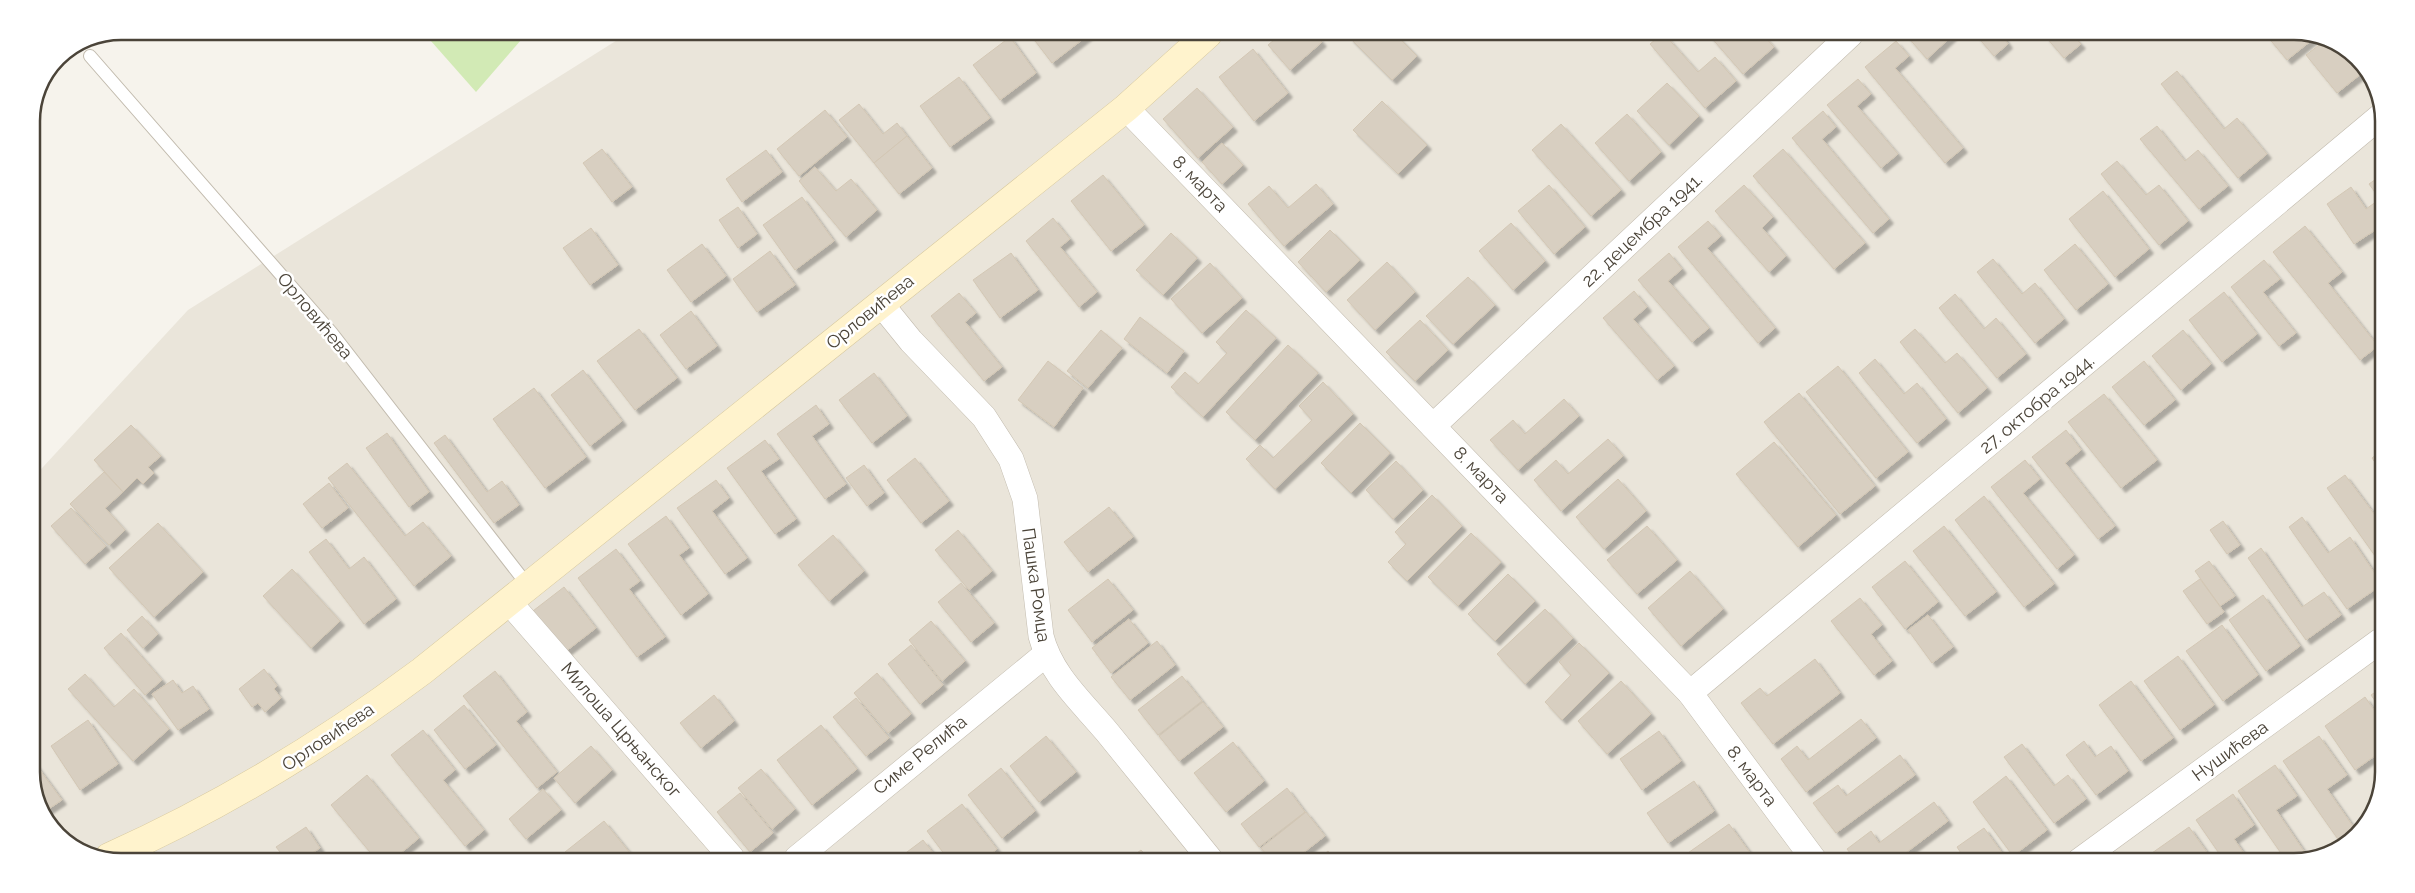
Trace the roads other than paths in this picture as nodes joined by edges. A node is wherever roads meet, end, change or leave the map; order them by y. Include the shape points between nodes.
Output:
1 (1201, 40) edge
2 (1845, 40) edge
3 (90, 56) dead end
4 (1126, 108) junction
5 (2375, 121) edge
6 (881, 304) junction
7 (1433, 426) junction
8 (519, 594) junction
9 (2375, 645) edge
10 (1046, 654) junction
11 (1690, 693) junction
12 (119, 853) edge
13 (728, 853) edge
14 (803, 853) edge
15 (1205, 853) edge
16 (1809, 853) edge
17 (2090, 853) edge

1 - 4 street, Орловићева
2 - 7 street, 22. децембра 1941.
3 - 8 lane, Орловићева via 330,332
4 - 6 street, Орловићева
4 - 7 street, 8. марта
5 - 11 street, 27. октобра 1944.
6 - 8 street, Орловићева
6 - 10 street, Пашка Ромца via 910,341 984,417 1011,459 1025,499 1041,636
7 - 11 street, 8. марта
8 - 12 street, Орловићева via 353,722 287,765 161,834
8 - 13 street, Милоша Црњанског
9 - 17 street, Нушићева
10 - 14 street, Симе Релића
10 - 15 street, Пашка Ромца via 1061,679
11 - 16 street, 8. марта

